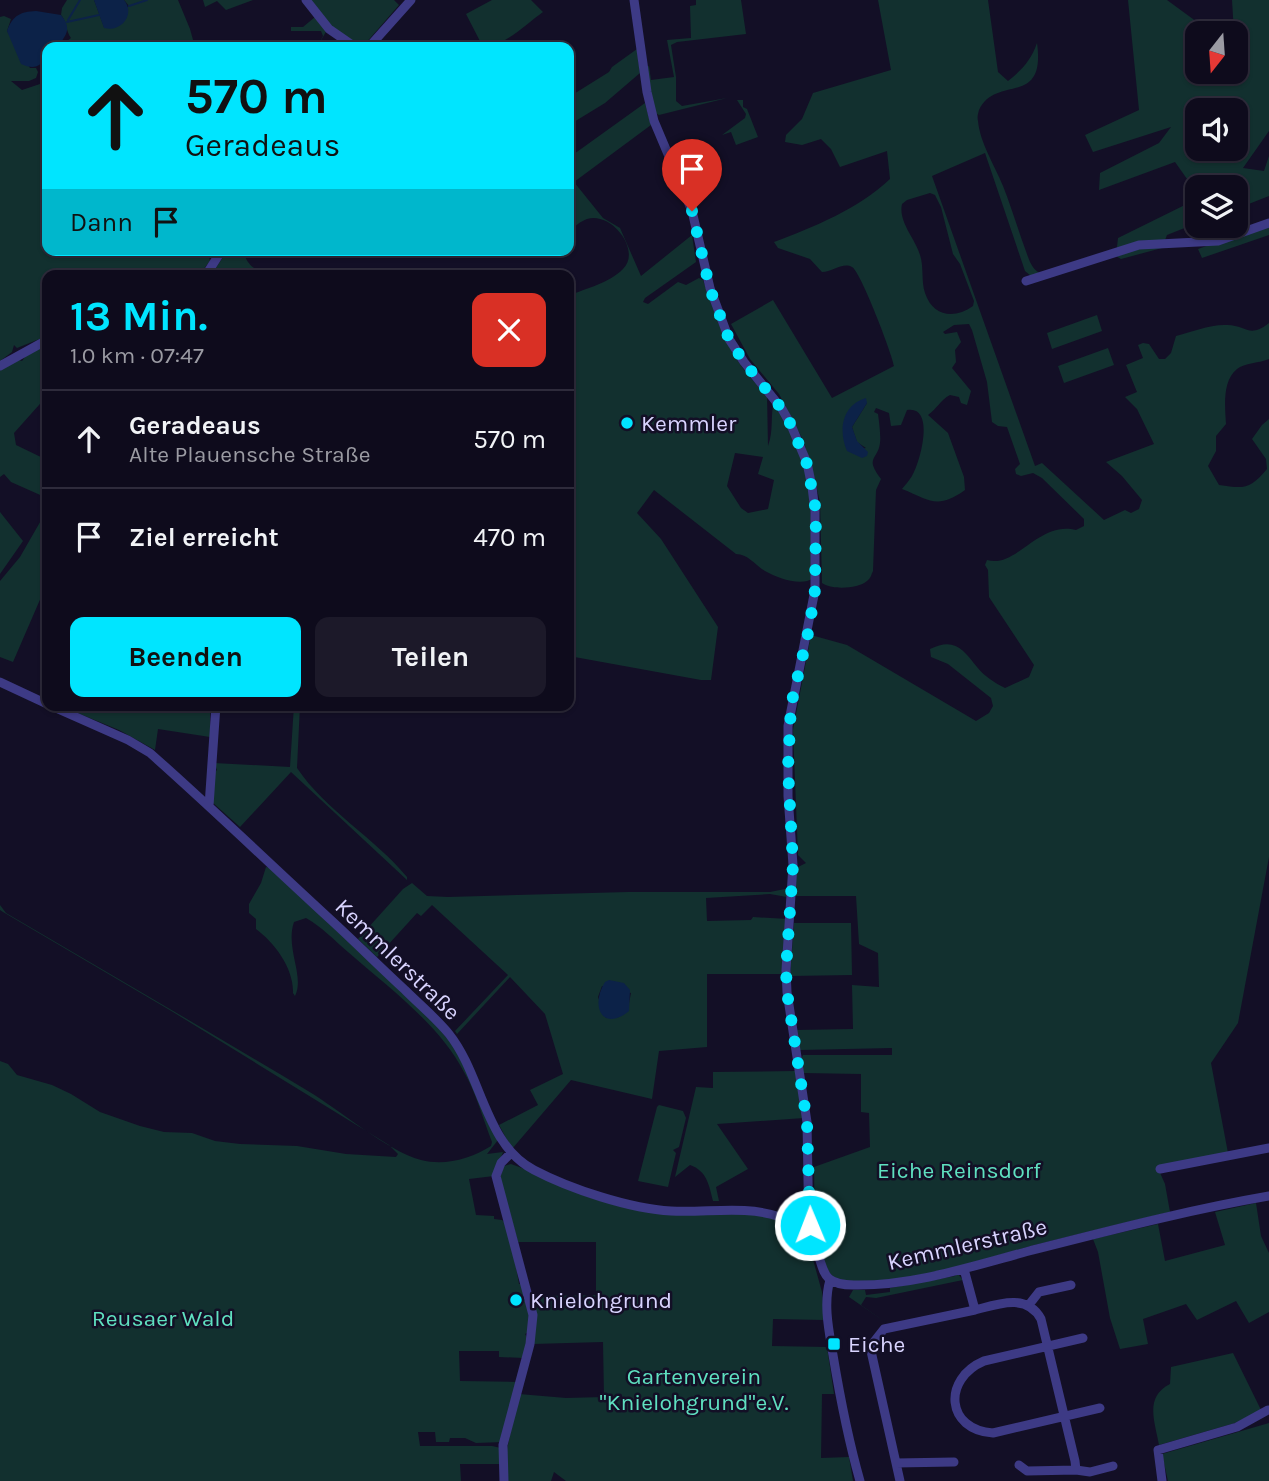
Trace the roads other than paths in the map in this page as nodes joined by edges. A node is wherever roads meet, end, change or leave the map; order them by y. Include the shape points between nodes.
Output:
1 (306, 0) edge
2 (411, 0) edge
3 (635, 0) edge
4 (348, 42) edge
5 (373, 42) edge
6 (1269, 223) edge
7 (1026, 281) dead end
8 (42, 343) edge
9 (0, 366) edge
10 (0, 682) edge
11 (42, 702) edge
12 (62, 711) edge
13 (216, 711) edge
14 (209, 806) junction
15 (1269, 1148) edge
16 (510, 1154) junction
17 (1160, 1169) dead end
18 (1269, 1196) edge
19 (809, 1238) junction
20 (964, 1269) junction
21 (830, 1280) junction
22 (1071, 1285) dead end
23 (1028, 1306) junction
24 (975, 1310) junction
25 (1083, 1338) dead end
26 (1048, 1346) junction
27 (1100, 1408) dead end
28 (1268, 1410) edge
29 (1065, 1417) junction
30 (954, 1462) dead end
31 (896, 1463) junction
32 (1019, 1465) dead end
33 (1113, 1466) dead end
34 (1076, 1470) junction
35 (504, 1481) edge
36 (860, 1481) edge
37 (900, 1481) edge
38 (1162, 1481) edge

1 - 4 street via 329,29
2 - 5 street
3 - 19 street via 654,121 692,211 710,289 729,339 782,409 799,442 816,511 813,606 788,726 793,865 786,970 807,1122
6 - 7 street via 1218,242 1139,245
8 - 9 street
10 - 11 street, Kemmlerstraße
12 - 14 street, Kemmlerstraße via 150,752
13 - 14 street
14 - 16 street, Kemmlerstraße via 449,1034
15 - 17 street
16 - 19 street via 547,1176 630,1205 670,1211 764,1213 787,1220
16 - 35 street via 496,1176 533,1315 530,1344 503,1445
18 - 20 street, Kemmlerstraße
19 - 21 street via 822,1272
20 - 21 street, Kemmlerstraße via 864,1285
20 - 24 street
21 - 36 street via 826,1292 829,1329
22 - 23 street via 1038,1292
23 - 24 street via 1012,1301
23 - 26 street via 1041,1319
24 - 31 street via 884,1329 873,1343
25 - 26 street
26 - 29 street
26 - 29 street via 972,1366 961,1376 956,1390 957,1409 967,1424 993,1433
27 - 29 street
28 - 38 street via 1237,1427 1158,1450
29 - 34 street
30 - 31 street
31 - 37 street
32 - 34 street via 1027,1471
33 - 34 street

